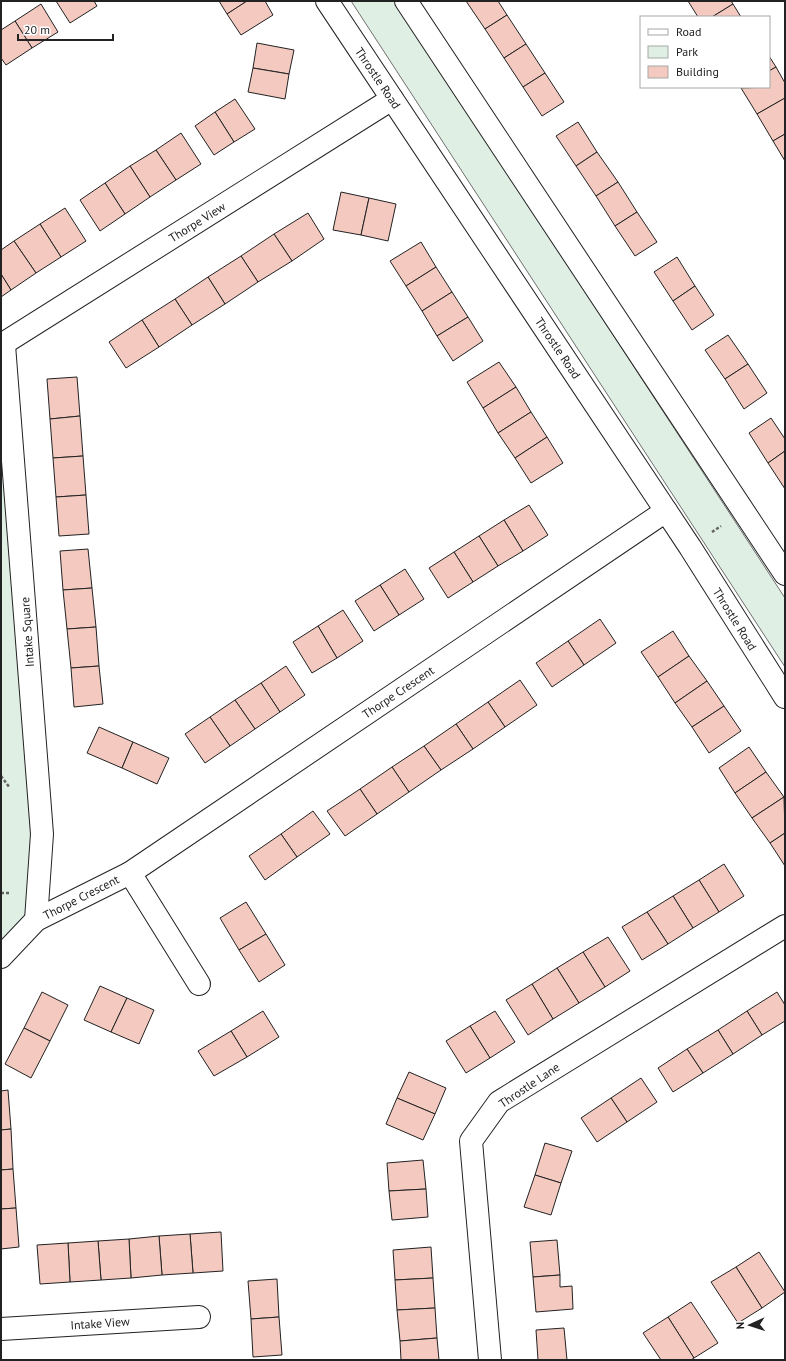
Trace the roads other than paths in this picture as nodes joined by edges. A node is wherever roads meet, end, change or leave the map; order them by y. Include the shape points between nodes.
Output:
1 (327, 1) edge
2 (406, 1) edge
3 (392, 99) junction
4 (2, 345) edge
5 (666, 511) junction
6 (785, 574) edge
7 (785, 697) edge
8 (130, 873) junction
9 (36, 920) junction
10 (785, 926) edge
11 (1, 957) edge
12 (199, 984) dead end
13 (199, 1317) dead end
14 (1, 1329) edge
15 (490, 1360) edge

1 - 3 street, Throstle Road
2 - 6 street
3 - 4 street, Thorpe View
3 - 5 street, Throstle Road
4 - 9 street, Intake Square via 42,834
5 - 7 street, Throstle Road
5 - 8 street, Thorpe Crescent
8 - 9 street, Thorpe Crescent
8 - 12 street, Thorpe Crescent
9 - 11 street, Thorpe Crescent
10 - 15 street, Throstle Lane via 499,1102 471,1141
13 - 14 street, Intake View

